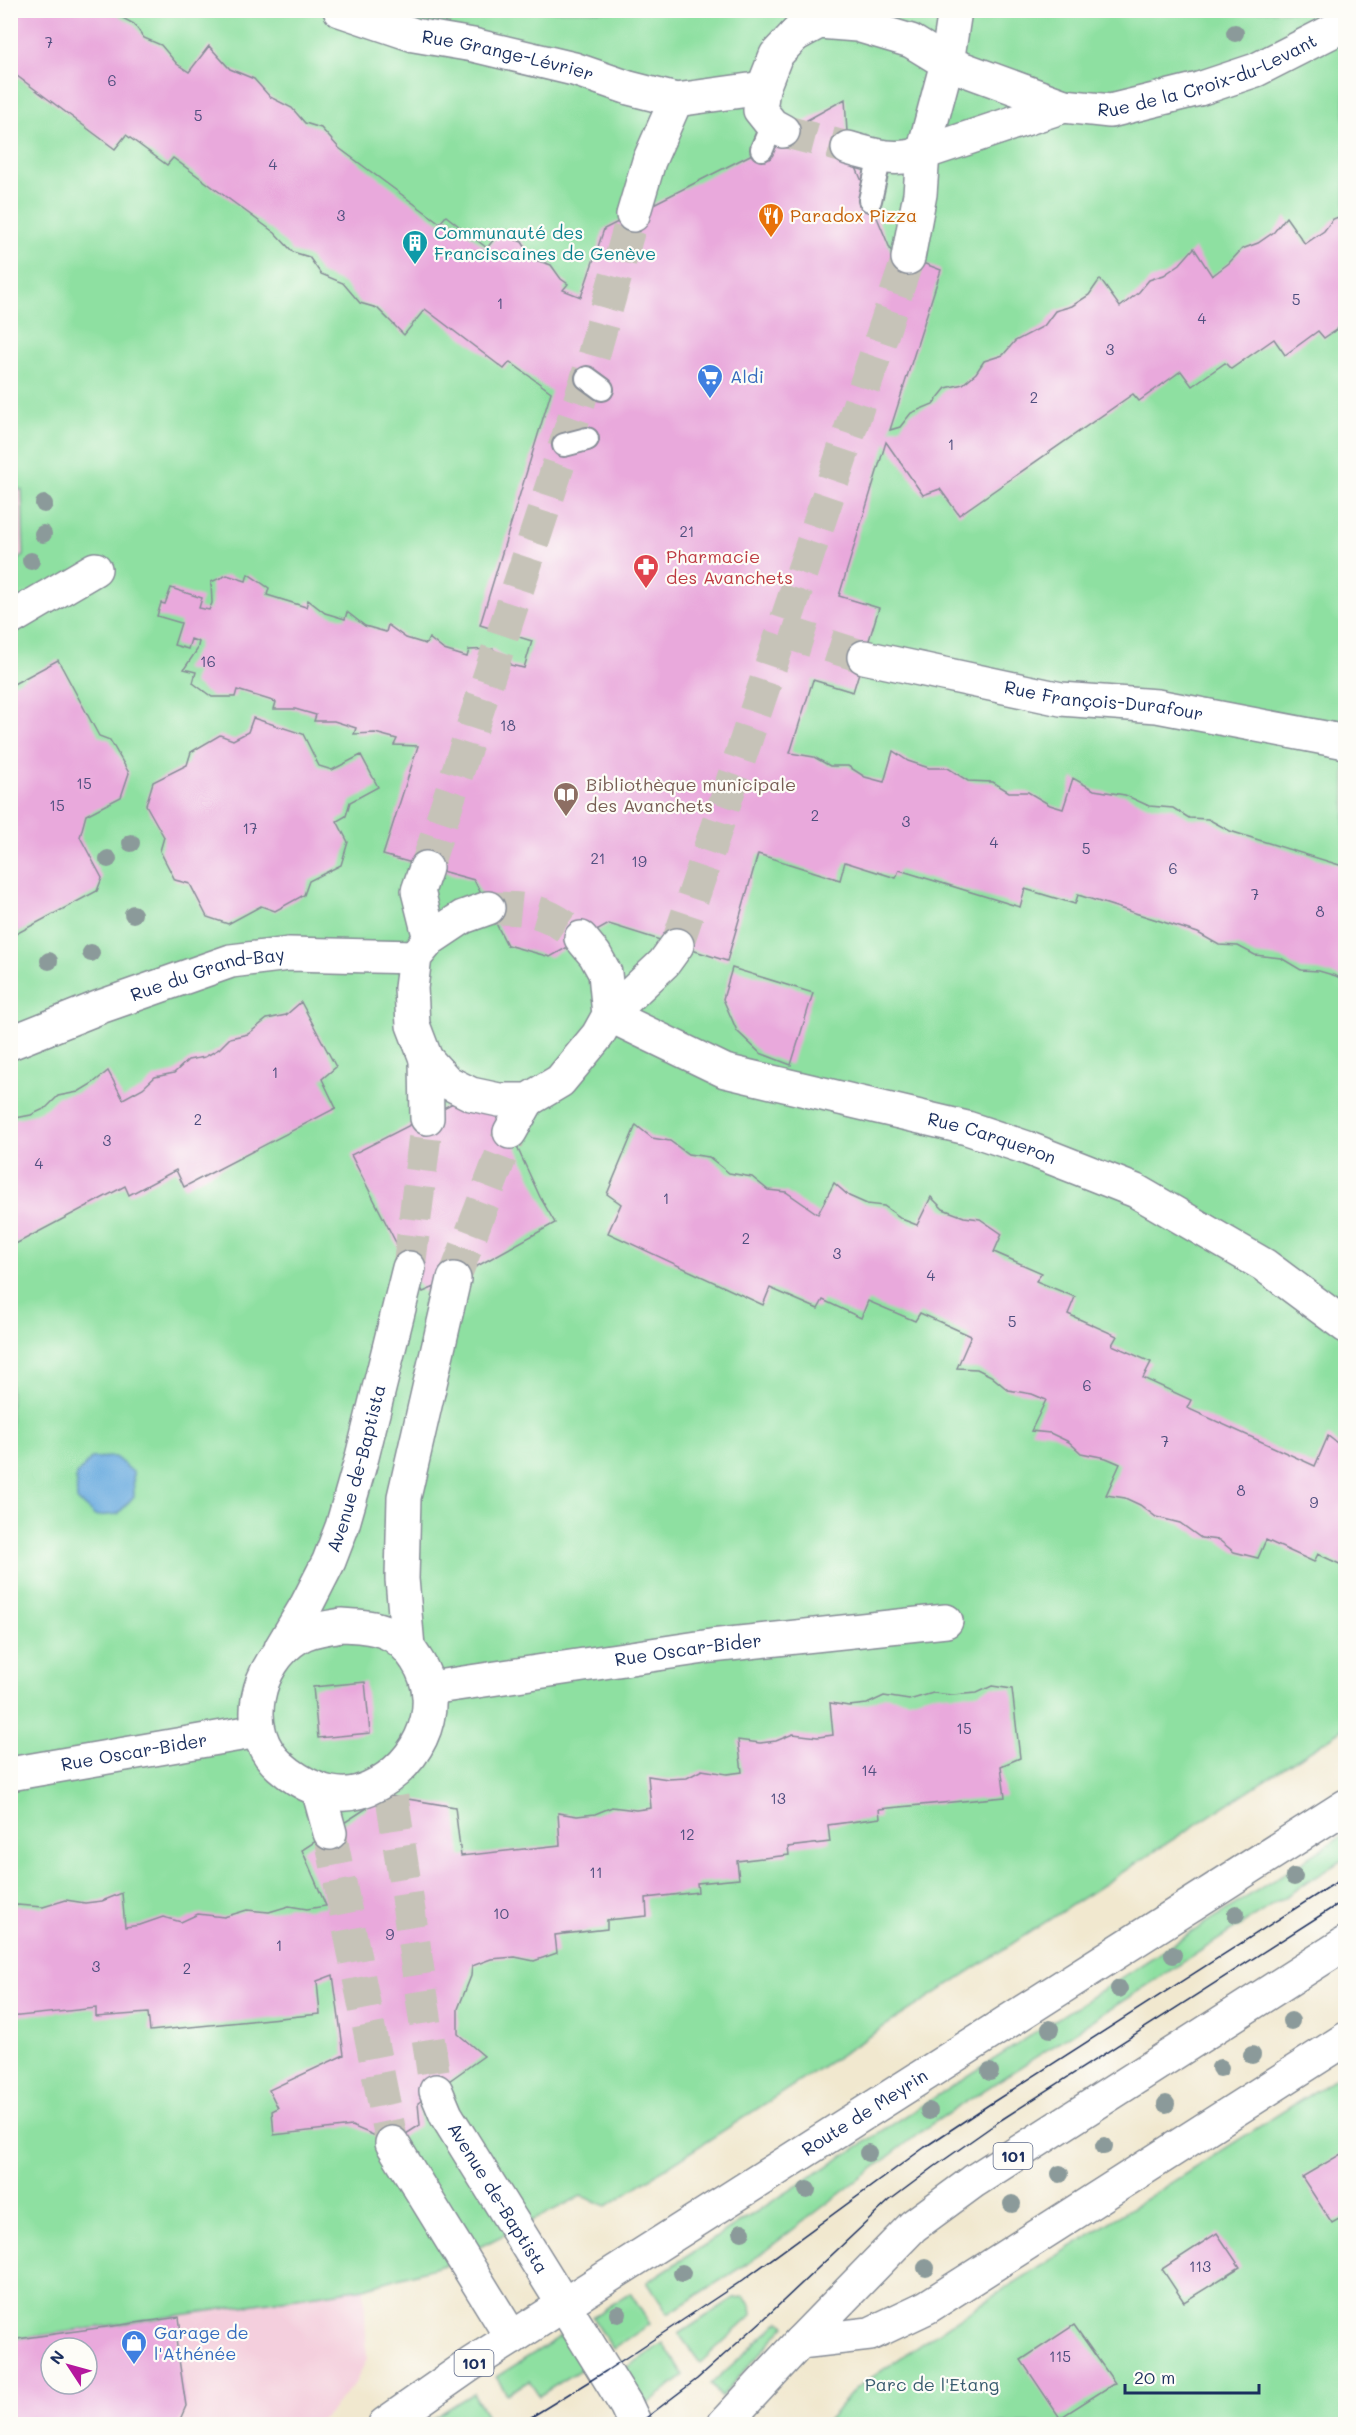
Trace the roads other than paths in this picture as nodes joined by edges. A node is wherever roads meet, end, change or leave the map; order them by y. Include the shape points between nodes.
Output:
1 (340, 10) edge
2 (817, 10) edge
3 (955, 10) edge
4 (1346, 24) edge
5 (785, 45) junction
6 (947, 63) junction
7 (763, 88) junction
8 (676, 100) junction
9 (1064, 106) junction
10 (772, 135) dead end
11 (848, 148) tunnel mouth
12 (923, 153) junction
13 (880, 157) junction
14 (870, 200) dead end
15 (633, 215) tunnel mouth
16 (908, 258) tunnel mouth
17 (587, 439) dead end
18 (564, 445) dead end
19 (95, 569) dead end
20 (10, 619) edge
21 (864, 657) tunnel mouth
22 (1346, 742) edge
23 (426, 868) tunnel mouth
24 (488, 908) tunnel mouth
25 (581, 938) tunnel mouth
26 (677, 945) tunnel mouth
27 (422, 948) junction
28 (609, 1015) junction
29 (10, 1043) edge
30 (426, 1059) junction
31 (528, 1100) junction
32 (428, 1118) tunnel mouth
33 (510, 1132) tunnel mouth
34 (409, 1268) tunnel mouth
35 (454, 1279) tunnel mouth
36 (1346, 1326) edge
37 (946, 1621) dead end
38 (408, 1647) junction
39 (275, 1657) junction
40 (430, 1688) junction
41 (258, 1731) junction
42 (10, 1774) edge
43 (318, 1790) junction
44 (1346, 1806) edge
45 (330, 1833) tunnel mouth
46 (1346, 1943) edge
47 (1346, 2039) edge
48 (436, 2091) tunnel mouth
49 (392, 2143) tunnel mouth
50 (565, 2304) junction
51 (512, 2338) junction
52 (800, 2342) junction
53 (385, 2424) edge
54 (635, 2424) edge
55 (724, 2424) edge

1 - 8 street, Rue Grange-Lévrier via 414,35 574,69
2 - 5 street
3 - 6 street
4 - 9 street, Rue de la Croix-du-Levant via 1256,70 1199,88 1110,111
5 - 6 street, Rue de la Croix-du-Levant via 819,22 857,25 911,41
5 - 7 street
6 - 9 street, Rue de la Croix-du-Levant
6 - 12 street
7 - 8 street
7 - 10 street via 760,110
8 - 15 street via 649,161
9 - 12 street, Rue de la Croix-du-Levant
11 - 13 street, Rue de la Croix-du-Levant
12 - 13 street, Rue de la Croix-du-Levant via 908,158
12 - 16 street
13 - 14 lane
17 - 18 lane
19 - 20 street
21 - 22 street, Rue François-Durafour via 1061,699 1157,706
23 - 27 street via 418,891
24 - 27 street via 463,916
25 - 28 street via 605,973
26 - 28 street via 664,963
27 - 29 street, Rue du Grand-Bay via 288,954 231,961
27 - 30 street via 411,988 413,1025
28 - 31 street via 586,1052 560,1081
28 - 36 street, Rue Carqueron via 725,1071 967,1128 1136,1191 1264,1265
30 - 31 street via 447,1083 471,1094 499,1100
30 - 32 street
31 - 33 street
34 - 39 street, Avenue de-Baptista via 342,1527 306,1606
35 - 38 street via 404,1497 402,1579
37 - 40 street, Rue Oscar-Bider via 711,1646
38 - 39 street via 387,1632 341,1625 298,1636
38 - 40 street
39 - 41 street via 261,1682 256,1706
40 - 43 street via 424,1733 393,1785 358,1792
41 - 42 street, Rue Oscar-Bider
41 - 43 street via 277,1764
43 - 45 street
44 - 50 street, Route de Meyrin / 101
46 - 52 street, 101 via 974,2181 913,2226
47 - 52 street via 927,2307 870,2334
48 - 50 street, Avenue de-Baptista via 446,2115
49 - 51 street
50 - 51 street, Route de Meyrin / 101
50 - 54 street, Avenue de-Baptista
51 - 53 street, Route de Meyrin / 101
52 - 55 street, 101

